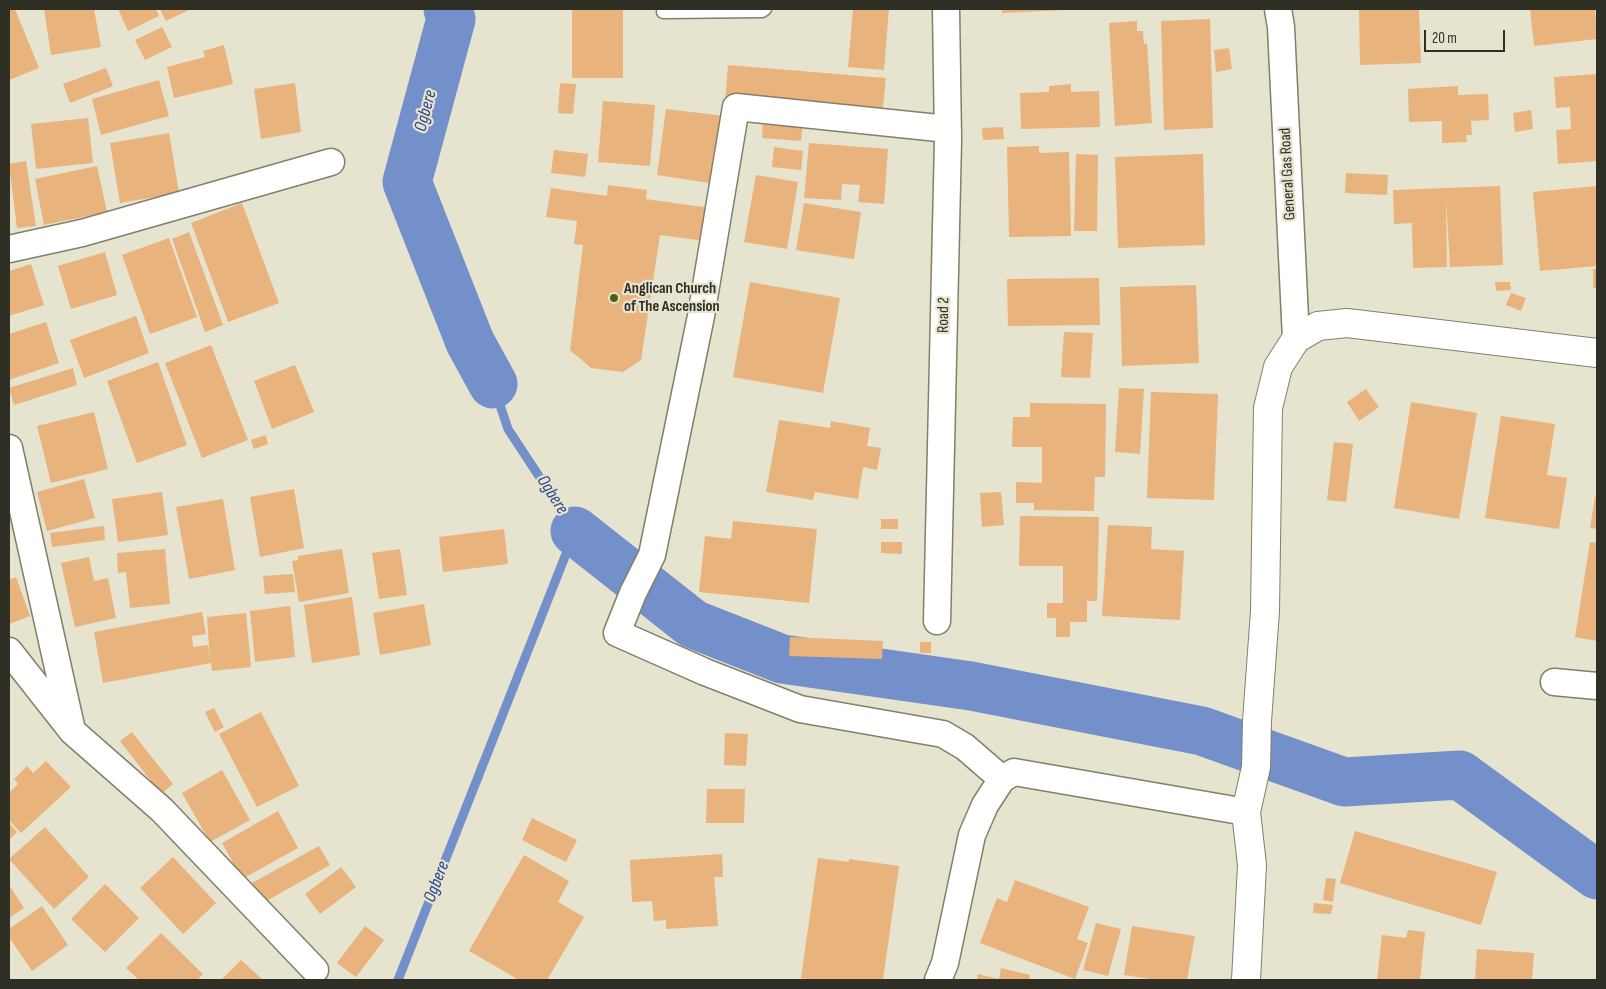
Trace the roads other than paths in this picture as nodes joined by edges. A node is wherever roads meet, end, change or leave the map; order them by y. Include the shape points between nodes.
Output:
1 (765, 9) edge
2 (946, 9) edge
3 (1278, 9) edge
4 (663, 12) dead end
5 (948, 128) junction
6 (331, 162) dead end
7 (9, 249) edge
8 (1296, 339) junction
9 (1597, 353) edge
10 (9, 448) edge
11 (937, 621) dead end
12 (9, 651) edge
13 (1554, 682) dead end
14 (1597, 686) edge
15 (72, 732) junction
16 (1002, 779) junction
17 (1249, 799) junction
18 (315, 970) dead end
19 (938, 980) edge
20 (1246, 980) edge

1 - 4 lane
2 - 5 street, Road 2
3 - 8 street, General Gas Road
5 - 11 street, Road 2
5 - 16 street via 736,107 701,316 652,555 617,632 705,672 800,709 943,734
6 - 7 street via 82,233
8 - 9 street via 1318,326 1346,323
8 - 17 street via 1278,367 1268,408 1265,611 1256,767
10 - 15 street
12 - 15 street
13 - 14 street
15 - 18 street via 162,810
16 - 17 street via 1014,772
16 - 19 street via 984,804 972,835 945,963
17 - 20 street via 1252,865

